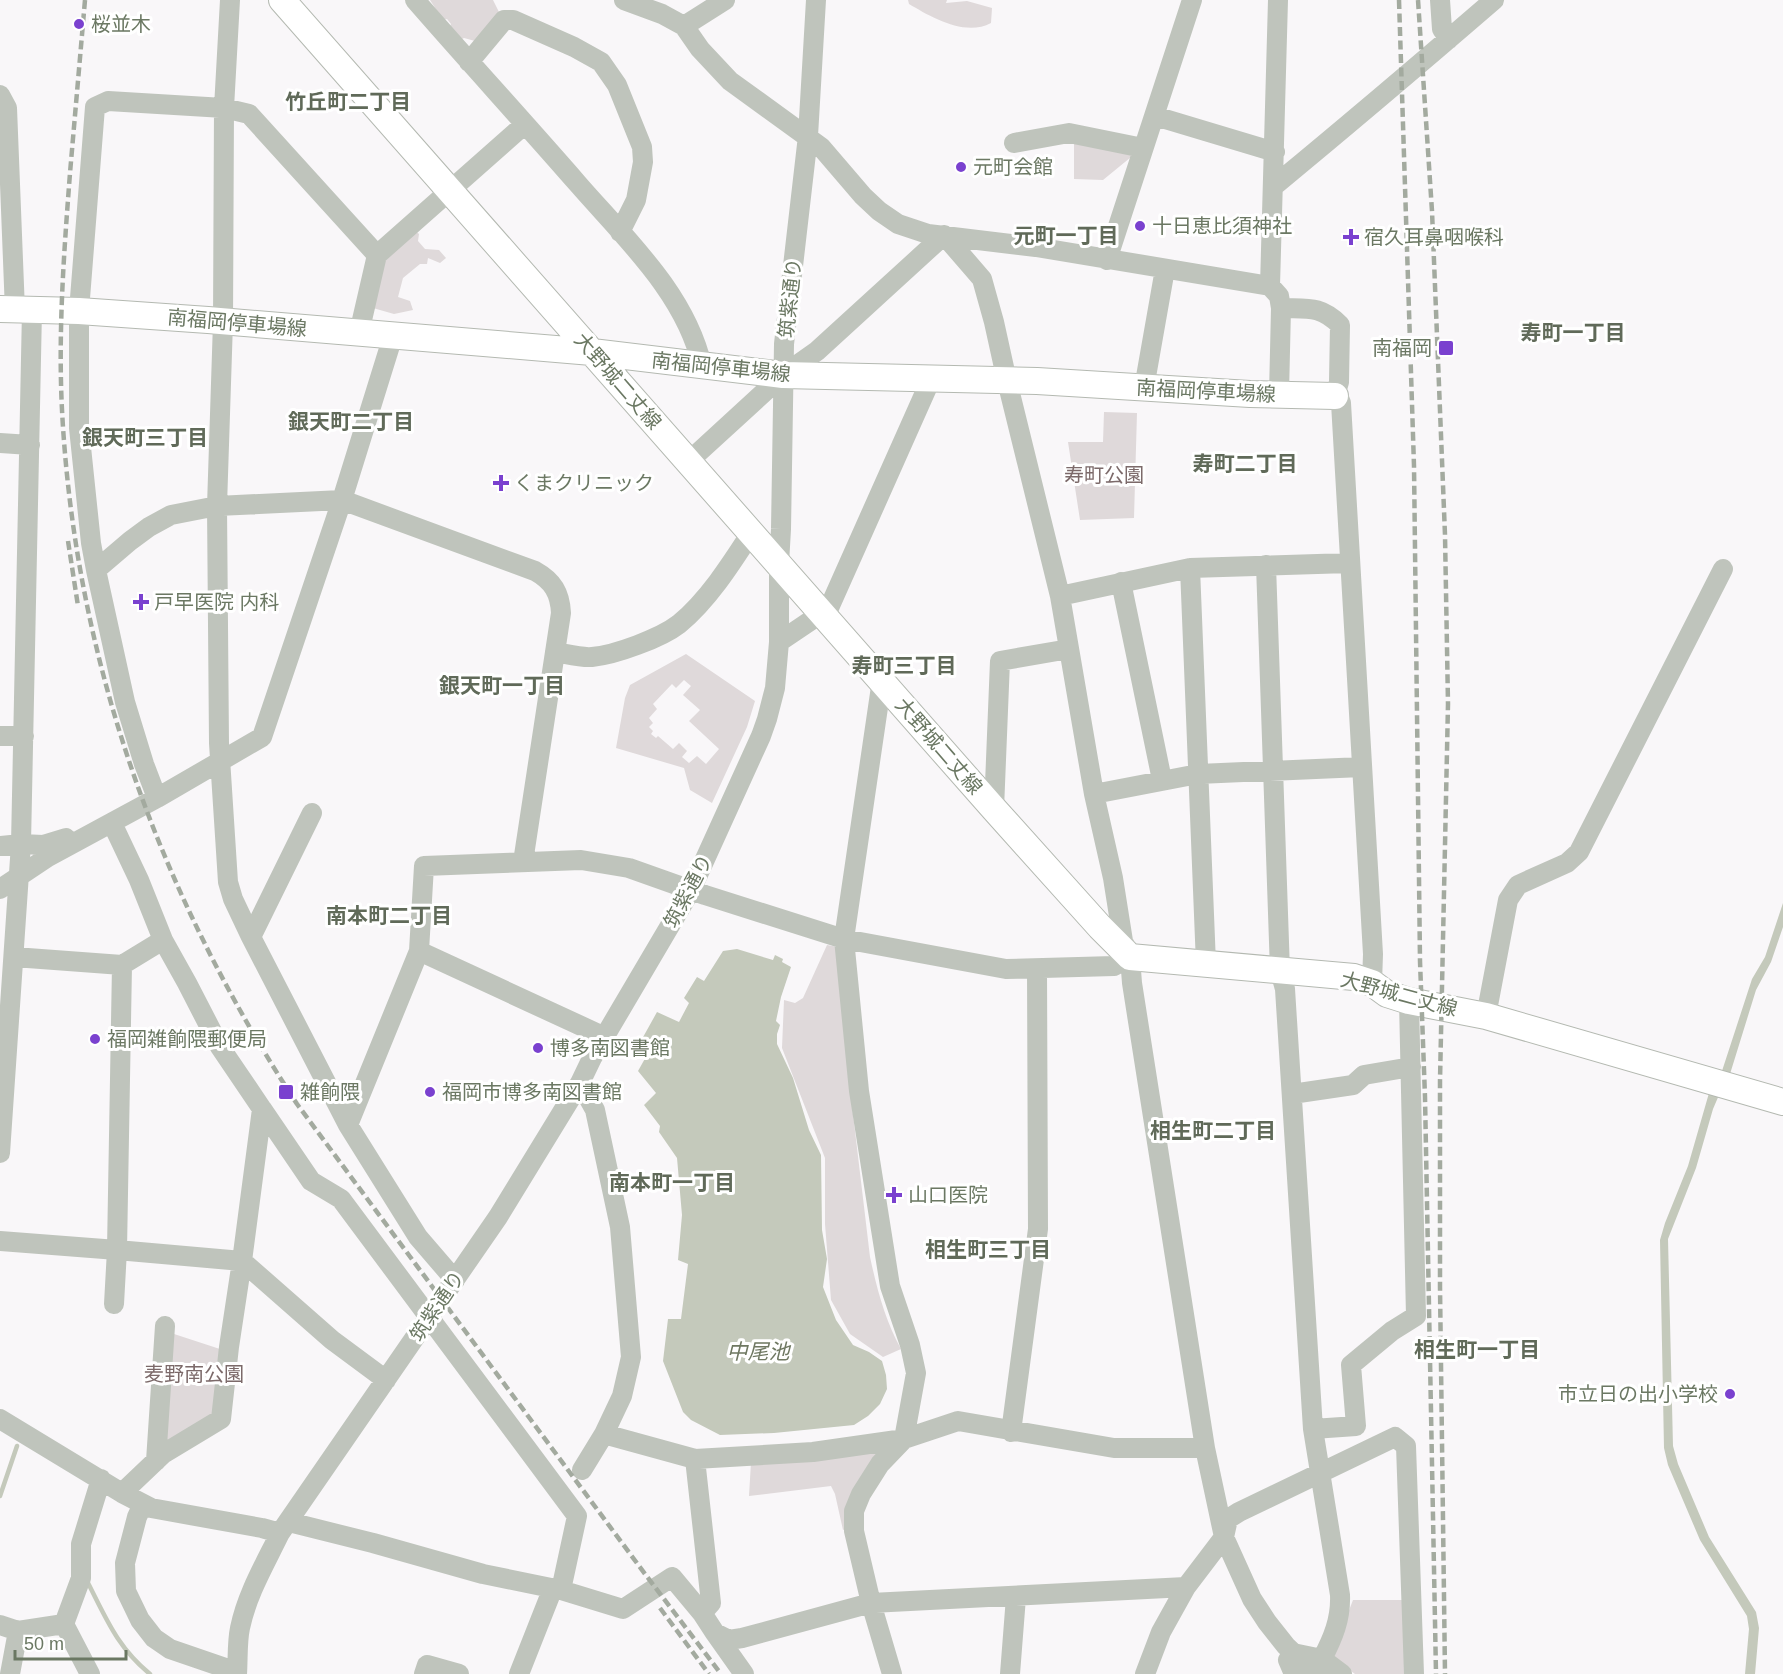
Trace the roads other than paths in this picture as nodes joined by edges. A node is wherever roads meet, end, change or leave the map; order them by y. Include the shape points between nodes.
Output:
1 (230, 0) edge
2 (282, 0) edge
3 (415, 0) edge
4 (624, 0) edge
5 (724, 0) edge
6 (816, 0) edge
7 (1192, 0) edge
8 (1278, 0) edge
9 (1440, 0) edge
10 (1494, 0) edge
11 (684, 26) junction
12 (1449, 39) junction
13 (469, 62) junction
14 (0, 95) edge
15 (224, 108) junction
16 (1155, 116) junction
17 (525, 124) junction
18 (808, 136) junction
19 (1014, 143) dead end
20 (1143, 148) junction
21 (1275, 152) junction
22 (1274, 186) junction
23 (449, 190) junction
24 (620, 232) junction
25 (944, 235) junction
26 (377, 255) junction
27 (1107, 260) junction
28 (1165, 269) junction
29 (1270, 286) junction
30 (1281, 308) junction
31 (16, 310) edge
32 (79, 311) junction
33 (223, 322) junction
34 (359, 333) junction
35 (393, 336) junction
36 (592, 352) junction
37 (702, 366) junction
38 (783, 375) junction
39 (931, 379) junction
40 (1006, 381) junction
41 (1144, 388) junction
42 (1279, 394) junction
43 (1335, 396) junction
44 (0, 443) edge
45 (30, 445) junction
46 (688, 462) junction
47 (342, 500) junction
48 (217, 506) junction
49 (751, 533) junction
50 (1349, 563) junction
51 (778, 564) junction
52 (1266, 565) junction
53 (1190, 568) junction
54 (1723, 569) dead end
55 (96, 570) junction
56 (1121, 582) junction
57 (1060, 596) junction
58 (824, 615) junction
59 (779, 642) junction
60 (1069, 649) junction
61 (555, 652) junction
62 (882, 680) junction
63 (0, 736) edge
64 (24, 736) junction
65 (222, 760) junction
66 (1362, 767) junction
67 (1272, 770) junction
68 (1198, 774) junction
69 (1162, 780) junction
70 (1094, 794) junction
71 (157, 798) junction
72 (994, 810) junction
73 (312, 813) dead end
74 (111, 823) junction
75 (21, 844) junction
76 (0, 846) edge
77 (523, 862) junction
78 (18, 876) junction
79 (0, 889) edge
80 (691, 890) junction
81 (251, 937) junction
82 (844, 939) junction
83 (162, 940) junction
84 (419, 951) junction
85 (1130, 957) junction
86 (1206, 964) junction
87 (122, 965) junction
88 (9, 969) edge
89 (1037, 969) junction
90 (1281, 971) junction
91 (1372, 983) junction
92 (1409, 1001) junction
93 (1486, 1016) junction
94 (605, 1037) junction
95 (1411, 1067) junction
96 (580, 1083) junction
97 (1292, 1094) junction
98 (1783, 1102) edge
99 (262, 1108) junction
100 (1, 1125) edge
101 (348, 1125) junction
102 (0, 1153) edge
103 (0, 1241) edge
104 (117, 1250) junction
105 (242, 1261) junction
106 (455, 1280) junction
107 (114, 1304) dead end
108 (430, 1317) junction
109 (165, 1326) dead end
110 (386, 1380) junction
111 (0, 1419) edge
112 (1313, 1429) junction
113 (1011, 1432) junction
114 (604, 1434) junction
115 (904, 1439) junction
116 (1205, 1448) junction
117 (695, 1459) junction
118 (156, 1461) junction
119 (582, 1470) dead end
120 (1320, 1474) junction
121 (100, 1479) junction
122 (122, 1493) junction
123 (143, 1504) junction
124 (284, 1528) junction
125 (1224, 1537) junction
126 (1186, 1587) junction
127 (557, 1589) junction
128 (1016, 1598) junction
129 (872, 1604) junction
130 (702, 1613) junction
131 (64, 1624) junction
132 (9, 1628) edge
133 (715, 1633) junction
134 (1293, 1653) junction
135 (0, 1661) edge
136 (1319, 1666) edge
137 (237, 1673) edge
138 (9, 1674) edge
139 (90, 1674) edge
140 (424, 1674) edge
141 (459, 1674) edge
142 (519, 1674) edge
143 (744, 1674) edge
144 (892, 1674) edge
145 (1010, 1674) edge
146 (1145, 1674) edge
147 (1294, 1674) edge
148 (1342, 1674) edge
149 (1414, 1674) edge

1 - 15 street
2 - 23 main road, 大野城二丈線
3 - 13 street
4 - 11 street
5 - 11 street
6 - 18 street, 筑紫通り
7 - 16 street
8 - 21 street
9 - 12 street via 1442,29
10 - 12 street
11 - 18 street via 730,81
12 - 22 street
13 - 17 street
13 - 24 street via 504,20 513,20 601,62 617,85 642,147 636,200
14 - 31 street via 7,108
15 - 26 street via 249,114
15 - 32 street via 108,101 95,107
15 - 33 street
16 - 20 street
16 - 21 street
17 - 23 street
17 - 24 street
18 - 25 street via 879,212 898,224
18 - 38 street, 筑紫通り
19 - 20 street via 1069,133
20 - 27 street
21 - 22 street
22 - 29 street
23 - 26 street
23 - 36 main road, 大野城二丈線
24 - 37 street via 671,294 697,345
25 - 27 street
25 - 38 street via 818,351
25 - 40 street via 982,279
26 - 34 street
27 - 28 street
28 - 29 street
28 - 41 street
29 - 30 street via 1279,296
30 - 42 street
30 - 43 street via 1328,313 1340,325 1339,382
31 - 32 main road, 南福岡停車場線
31 - 45 street
32 - 33 main road, 南福岡停車場線
32 - 55 street via 79,428
33 - 34 main road, 南福岡停車場線
33 - 48 street
34 - 35 main road, 南福岡停車場線
35 - 36 main road, 南福岡停車場線
35 - 47 street
36 - 37 main road, 南福岡停車場線
36 - 46 main road, 大野城二丈線
37 - 38 main road, 南福岡停車場線
38 - 39 main road, 南福岡停車場線
38 - 46 street
38 - 51 street, 筑紫通り
39 - 40 main road, 南福岡停車場線
39 - 58 street
40 - 41 main road, 南福岡停車場線
40 - 57 street
41 - 42 main road, 南福岡停車場線
42 - 43 main road, 南福岡停車場線
43 - 50 street via 1341,403
44 - 45 street
45 - 64 street
46 - 49 main road, 大野城二丈線
47 - 48 street
47 - 61 street via 548,578 560,599
47 - 65 street via 262,737
48 - 55 street via 171,515 136,536
48 - 65 street
49 - 51 main road, 大野城二丈線
49 - 61 street via 692,612 676,626 617,652 591,657
50 - 52 street
50 - 66 street
51 - 58 main road, 大野城二丈線
51 - 59 street, 筑紫通り
52 - 53 street
52 - 67 street
53 - 56 street
53 - 68 street
54 - 93 street via 1579,852 1567,863 1518,885 1508,900
55 - 71 street via 125,702
56 - 57 street
56 - 69 street
57 - 60 street
58 - 59 street
58 - 62 main road, 大野城二丈線
59 - 80 street, 筑紫通り via 768,719
60 - 70 street
60 - 72 street via 1000,661
61 - 77 street
62 - 72 main road, 大野城二丈線
62 - 82 street
63 - 64 street
64 - 75 street
65 - 71 street
65 - 81 street via 228,882
66 - 67 street
66 - 91 street
67 - 68 street
67 - 90 street
68 - 69 street
68 - 86 street
69 - 70 street
70 - 85 street via 1123,941
71 - 74 street
72 - 85 main road, 大野城二丈線
73 - 81 street
74 - 75 street via 42,845
74 - 78 street
74 - 83 street
75 - 76 street
75 - 78 street
77 - 80 street via 581,860 629,868
77 - 84 street via 424,866
78 - 79 street
78 - 88 street
80 - 82 street
80 - 94 street, 筑紫通り
81 - 101 street
82 - 89 street via 989,966
82 - 115 street via 860,1091 890,1286 916,1373
83 - 87 street
83 - 99 street via 220,1047
84 - 94 street
84 - 101 street
85 - 86 main road, 大野城二丈線
85 - 89 street via 1114,966
85 - 116 street
86 - 90 main road, 大野城二丈線
87 - 88 street
87 - 104 street
88 - 100 street
89 - 113 street via 1038,1229
90 - 91 main road, 大野城二丈線 via 1354,977
90 - 97 street
91 - 92 main road, 大野城二丈線 via 1387,994
92 - 93 main road, 大野城二丈線
92 - 95 street
93 - 98 main road, 大野城二丈線
94 - 96 street, 筑紫通り
95 - 97 street via 1364,1075 1353,1085
95 - 112 street via 1416,1316 1351,1365 1356,1426
96 - 106 street, 筑紫通り
96 - 114 street via 595,1110 621,1227 631,1357 622,1396
97 - 112 street
99 - 105 street
99 - 108 street via 310,1180 341,1200
100 - 102 street
101 - 106 street via 418,1237
103 - 104 street
104 - 105 street
104 - 107 street
105 - 110 street via 332,1340
105 - 118 street via 221,1419
106 - 108 street, 筑紫通り
108 - 110 street, 筑紫通り
108 - 127 street via 577,1516
109 - 118 street
110 - 124 street, 筑紫通り
111 - 121 street
112 - 120 street
113 - 115 street via 958,1421
113 - 116 street via 1114,1448
114 - 117 street
114 - 119 street
115 - 117 street via 813,1452
115 - 129 street via 880,1464 854,1511 854,1531
116 - 125 street
117 - 130 street via 711,1603
118 - 122 street
120 - 125 street via 1228,1519
120 - 136 street via 1341,1611
120 - 149 street via 1395,1437 1406,1446
121 - 122 street
121 - 131 street via 81,1544 81,1578
122 - 123 street
123 - 124 street
123 - 137 street via 125,1563 126,1592 140,1620 154,1638 170,1648
124 - 127 street via 384,1546 483,1574
124 - 137 street, 筑紫通り via 245,1607
125 - 126 street
125 - 134 street via 1252,1599
126 - 128 street
126 - 146 street via 1161,1632
127 - 130 street via 623,1609 672,1577
127 - 142 street
128 - 129 street
128 - 145 street
129 - 133 street via 742,1638 729,1640
129 - 144 street
130 - 133 street
131 - 132 street
131 - 139 street
132 - 138 street
133 - 143 street
134 - 136 street
134 - 147 street via 1288,1660
135 - 138 street
136 - 148 street
140 - 141 street via 427,1665

